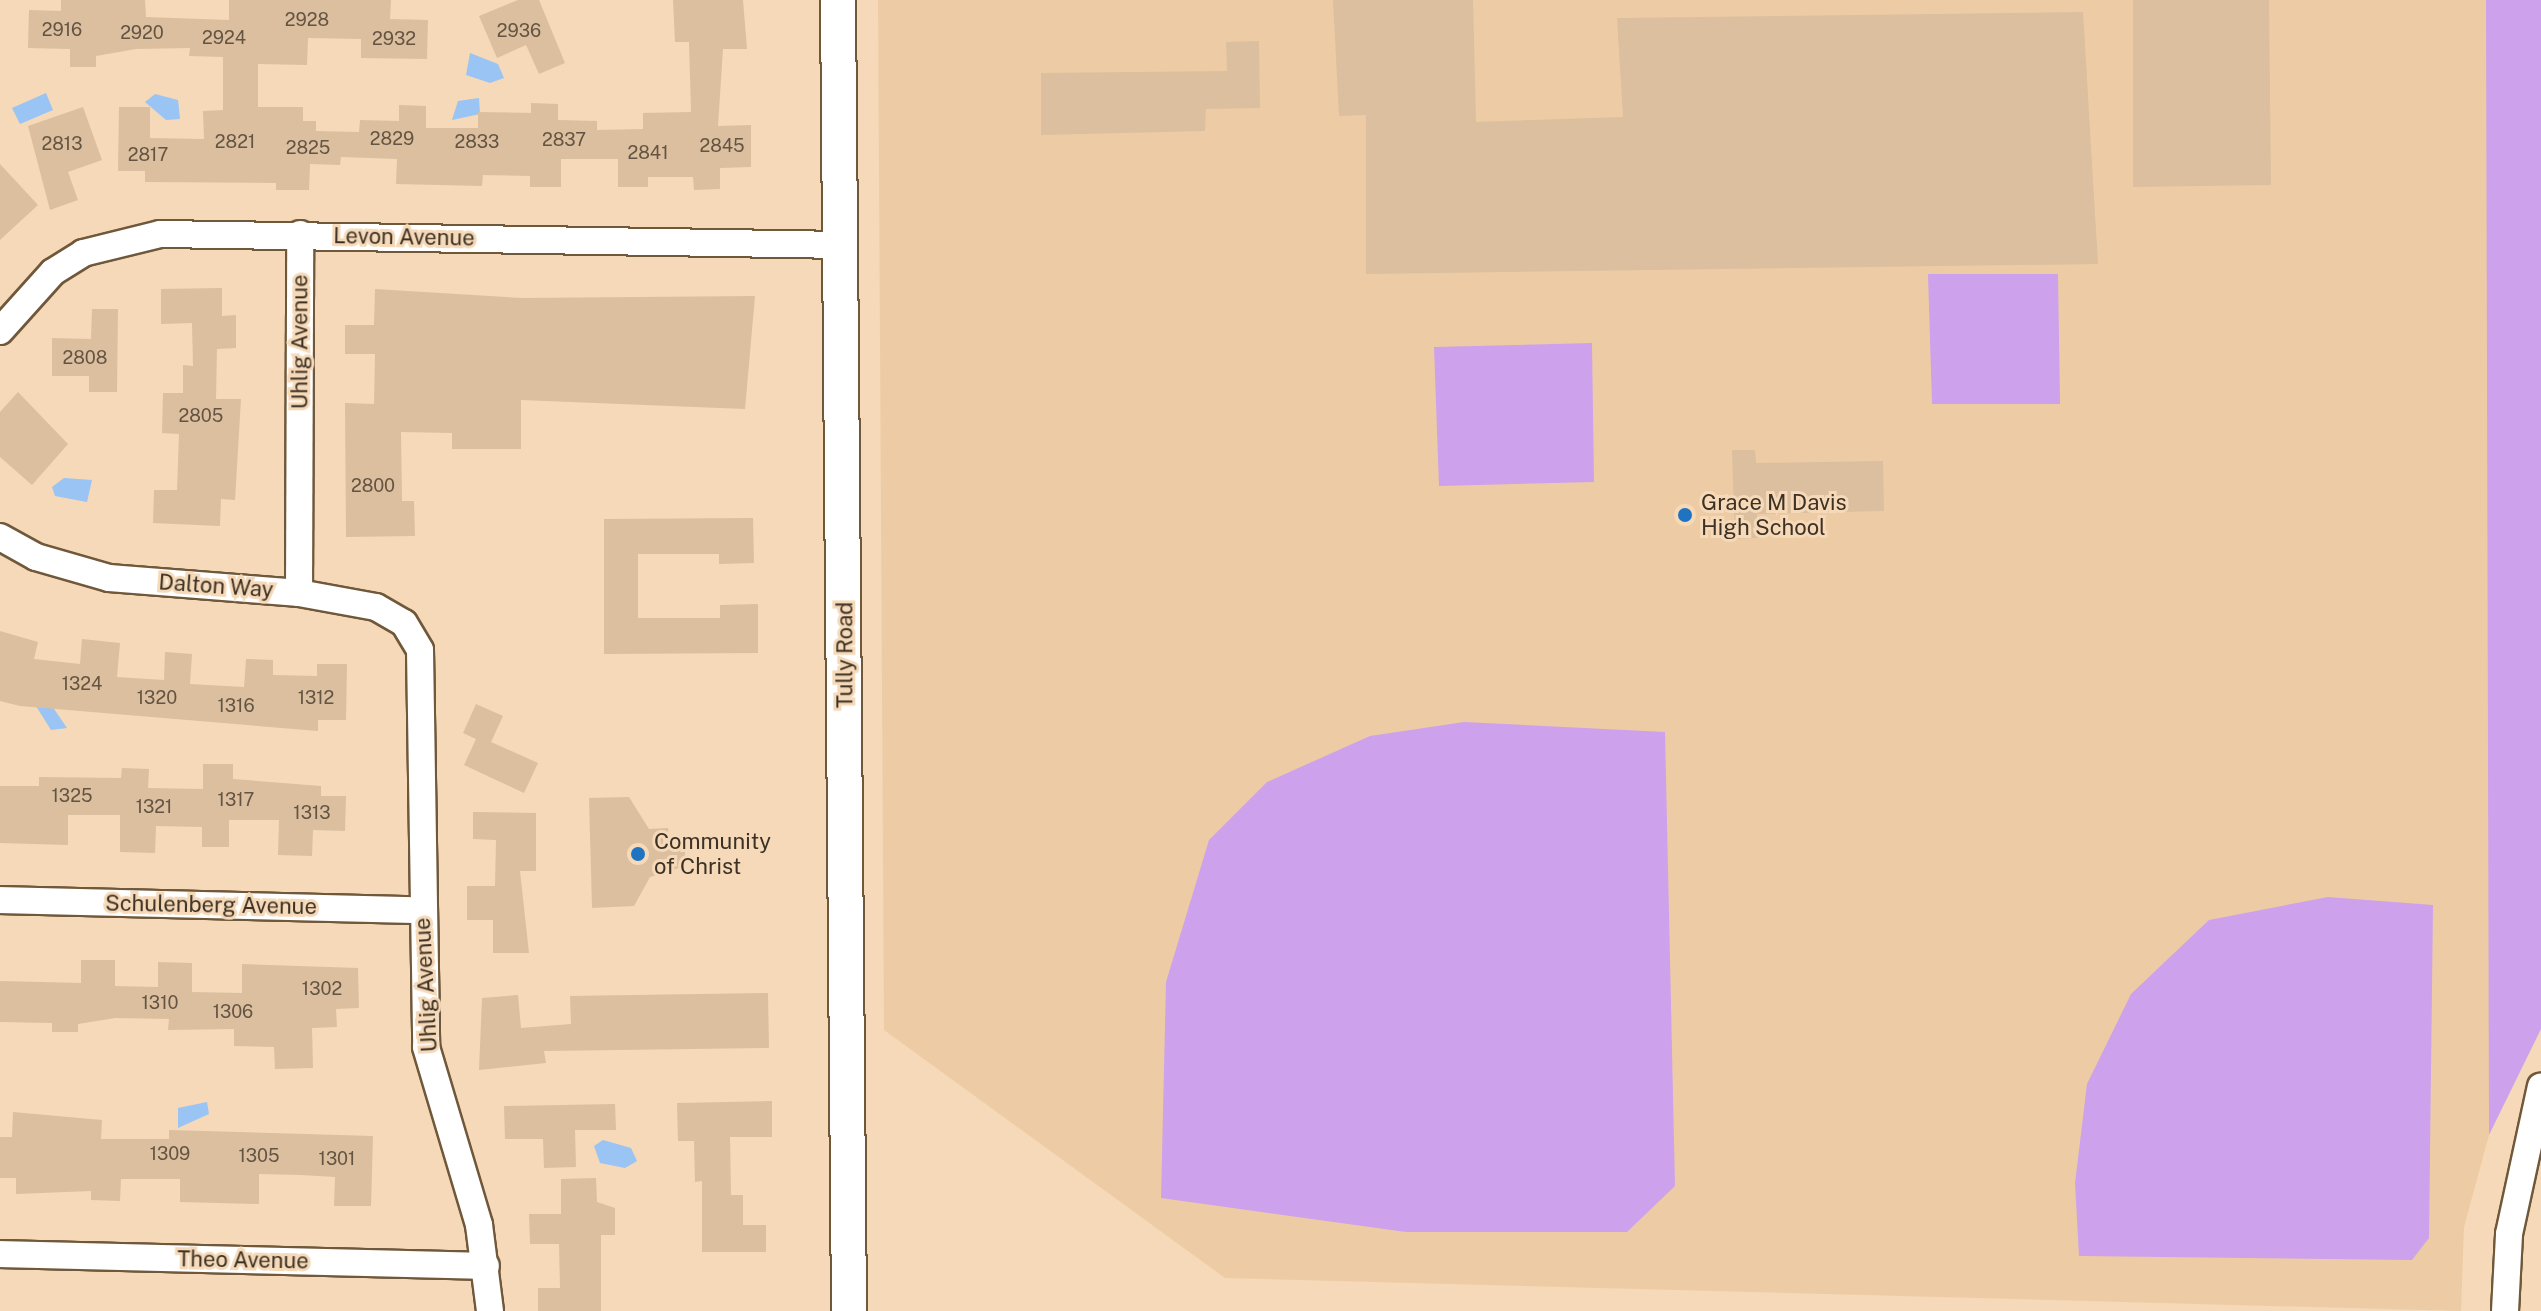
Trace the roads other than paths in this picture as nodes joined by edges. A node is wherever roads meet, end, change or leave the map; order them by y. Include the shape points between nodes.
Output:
1 (838, 0) edge
2 (300, 234) junction
3 (842, 245) junction
4 (0, 331) edge
5 (0, 537) edge
6 (299, 593) junction
7 (420, 650) joint
8 (0, 900) edge
9 (422, 910) junction
10 (2541, 1086) edge
11 (0, 1254) edge
12 (486, 1266) junction
13 (490, 1311) edge
14 (849, 1311) edge
15 (2505, 1311) edge

1 - 3 main road, Tully Road
2 - 3 street, Levon Avenue
2 - 4 street, Levon Avenue via 121,239 53,272
2 - 6 street, Uhlig Avenue
3 - 14 main road, Tully Road
5 - 6 street, Dalton Way via 36,557 109,578
6 - 7 street, Dalton Way via 376,607 404,623
7 - 9 street, Uhlig Avenue
8 - 9 street, Schulenberg Avenue
9 - 12 street, Uhlig Avenue via 426,1047
10 - 15 street via 2509,1234
11 - 12 street, Theo Avenue
12 - 13 street, Uhlig Avenue

